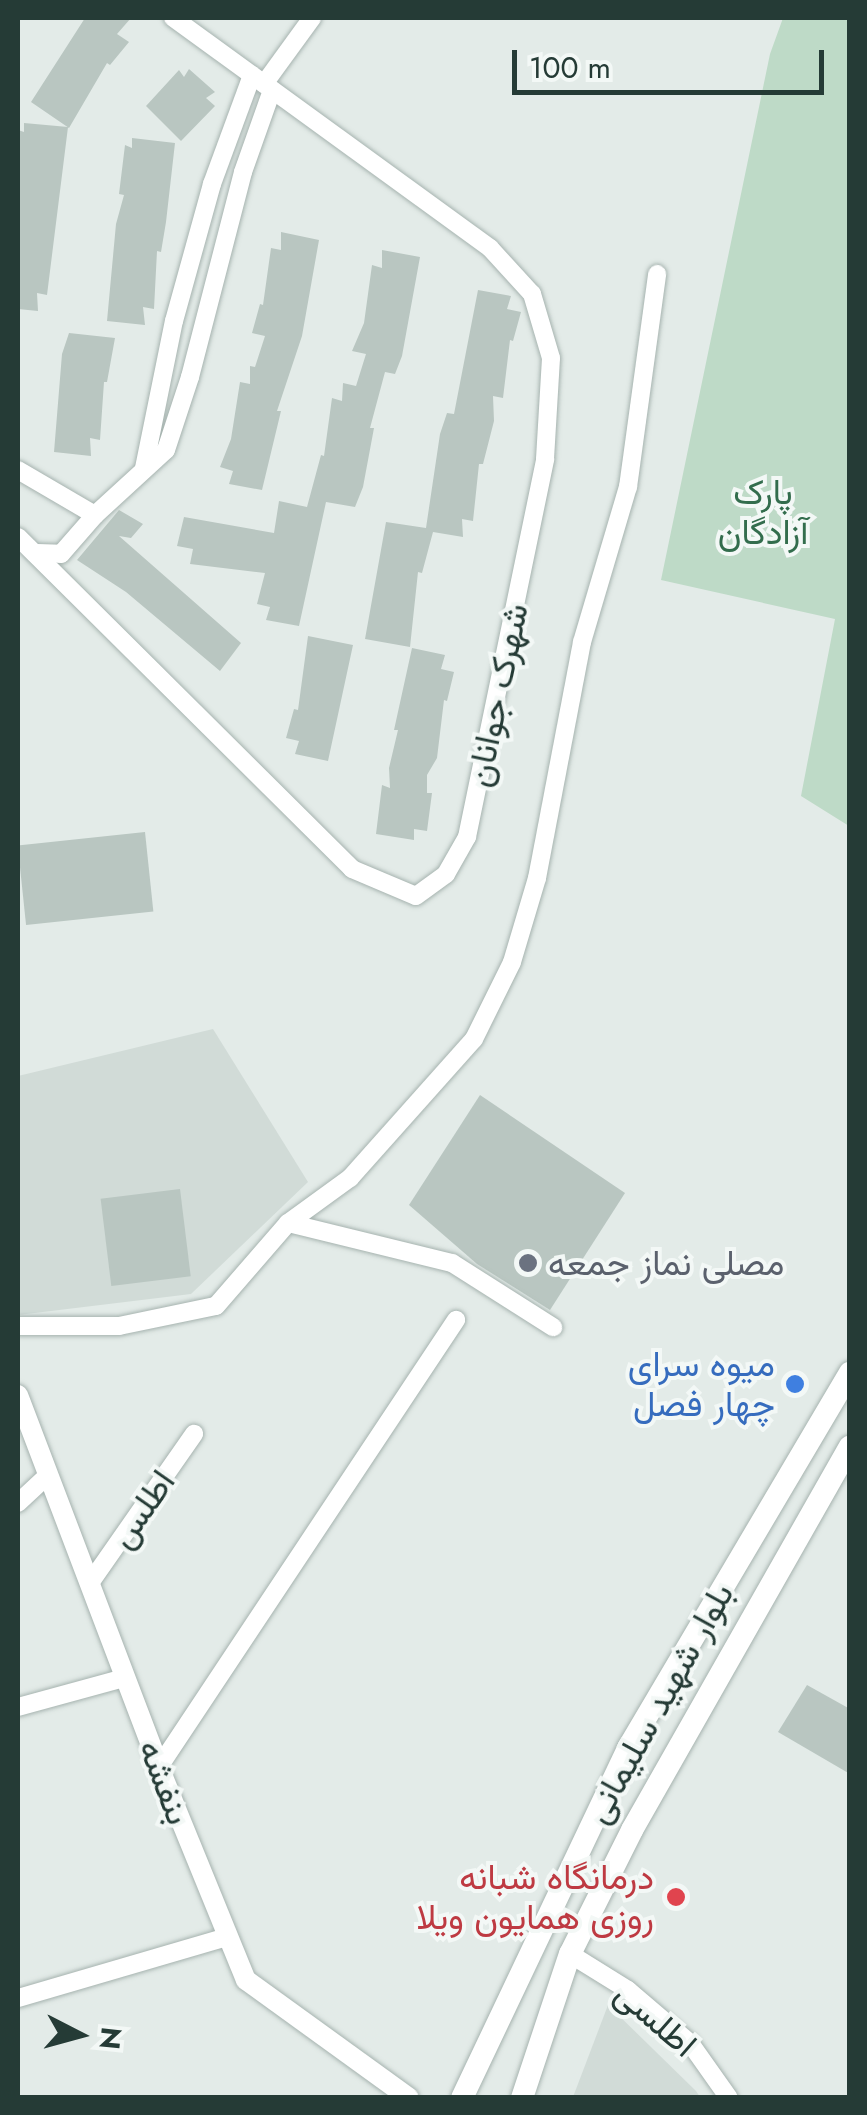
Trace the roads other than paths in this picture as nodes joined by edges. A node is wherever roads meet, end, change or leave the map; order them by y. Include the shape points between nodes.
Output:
1 (173, 18) edge
2 (312, 18) edge
3 (262, 83) junction
4 (657, 274) dead end
5 (170, 342) junction
6 (196, 352) junction
7 (144, 468) junction
8 (18, 470) edge
9 (95, 515) junction
10 (18, 537) edge
11 (37, 553) junction
12 (288, 1223) junction
13 (456, 1320) dead end
14 (18, 1326) edge
15 (553, 1326) dead end
16 (850, 1373) edge
17 (18, 1400) edge
18 (194, 1434) dead end
19 (850, 1447) edge
20 (47, 1476) junction
21 (18, 1503) edge
22 (90, 1583) junction
23 (124, 1678) junction
24 (18, 1707) edge
25 (159, 1767) junction
26 (226, 1937) junction
27 (570, 1954) junction
28 (18, 1998) edge
29 (409, 2098) edge
30 (462, 2098) edge
31 (522, 2098) edge
32 (729, 2098) edge

1 - 3 street, شهرک جوانان
2 - 3 street
3 - 5 street via 212,184
3 - 6 street
3 - 11 street, شهرک جوانان via 490,248 532,294 551,358 545,458 488,746 467,836 446,874 416,896 352,870
4 - 12 street via 628,487 582,642 537,878 512,962 465,1052 350,1178
5 - 6 street
5 - 7 street
6 - 7 street via 166,450
7 - 9 street
8 - 9 street
9 - 11 street via 62,554
10 - 11 street, شهرک جوانان
12 - 14 street via 216,1306 118,1326
12 - 15 street via 452,1262
13 - 25 street
16 - 30 main road, بلوار شهید سلیمانی via 628,1748
17 - 20 street, بنفشه
18 - 22 street, اطلس
19 - 27 main road, بلوار شهید سلیمانی via 632,1830
20 - 21 street
20 - 22 street, بنفشه
22 - 23 street, بنفشه
23 - 24 street
23 - 25 street, بنفشه
25 - 26 street, بنفشه
26 - 28 street
26 - 29 street, بنفشه via 246,1980
27 - 31 main road, بلوار شهید سلیمانی
27 - 32 street, اطلسی via 628,1990 690,2042

